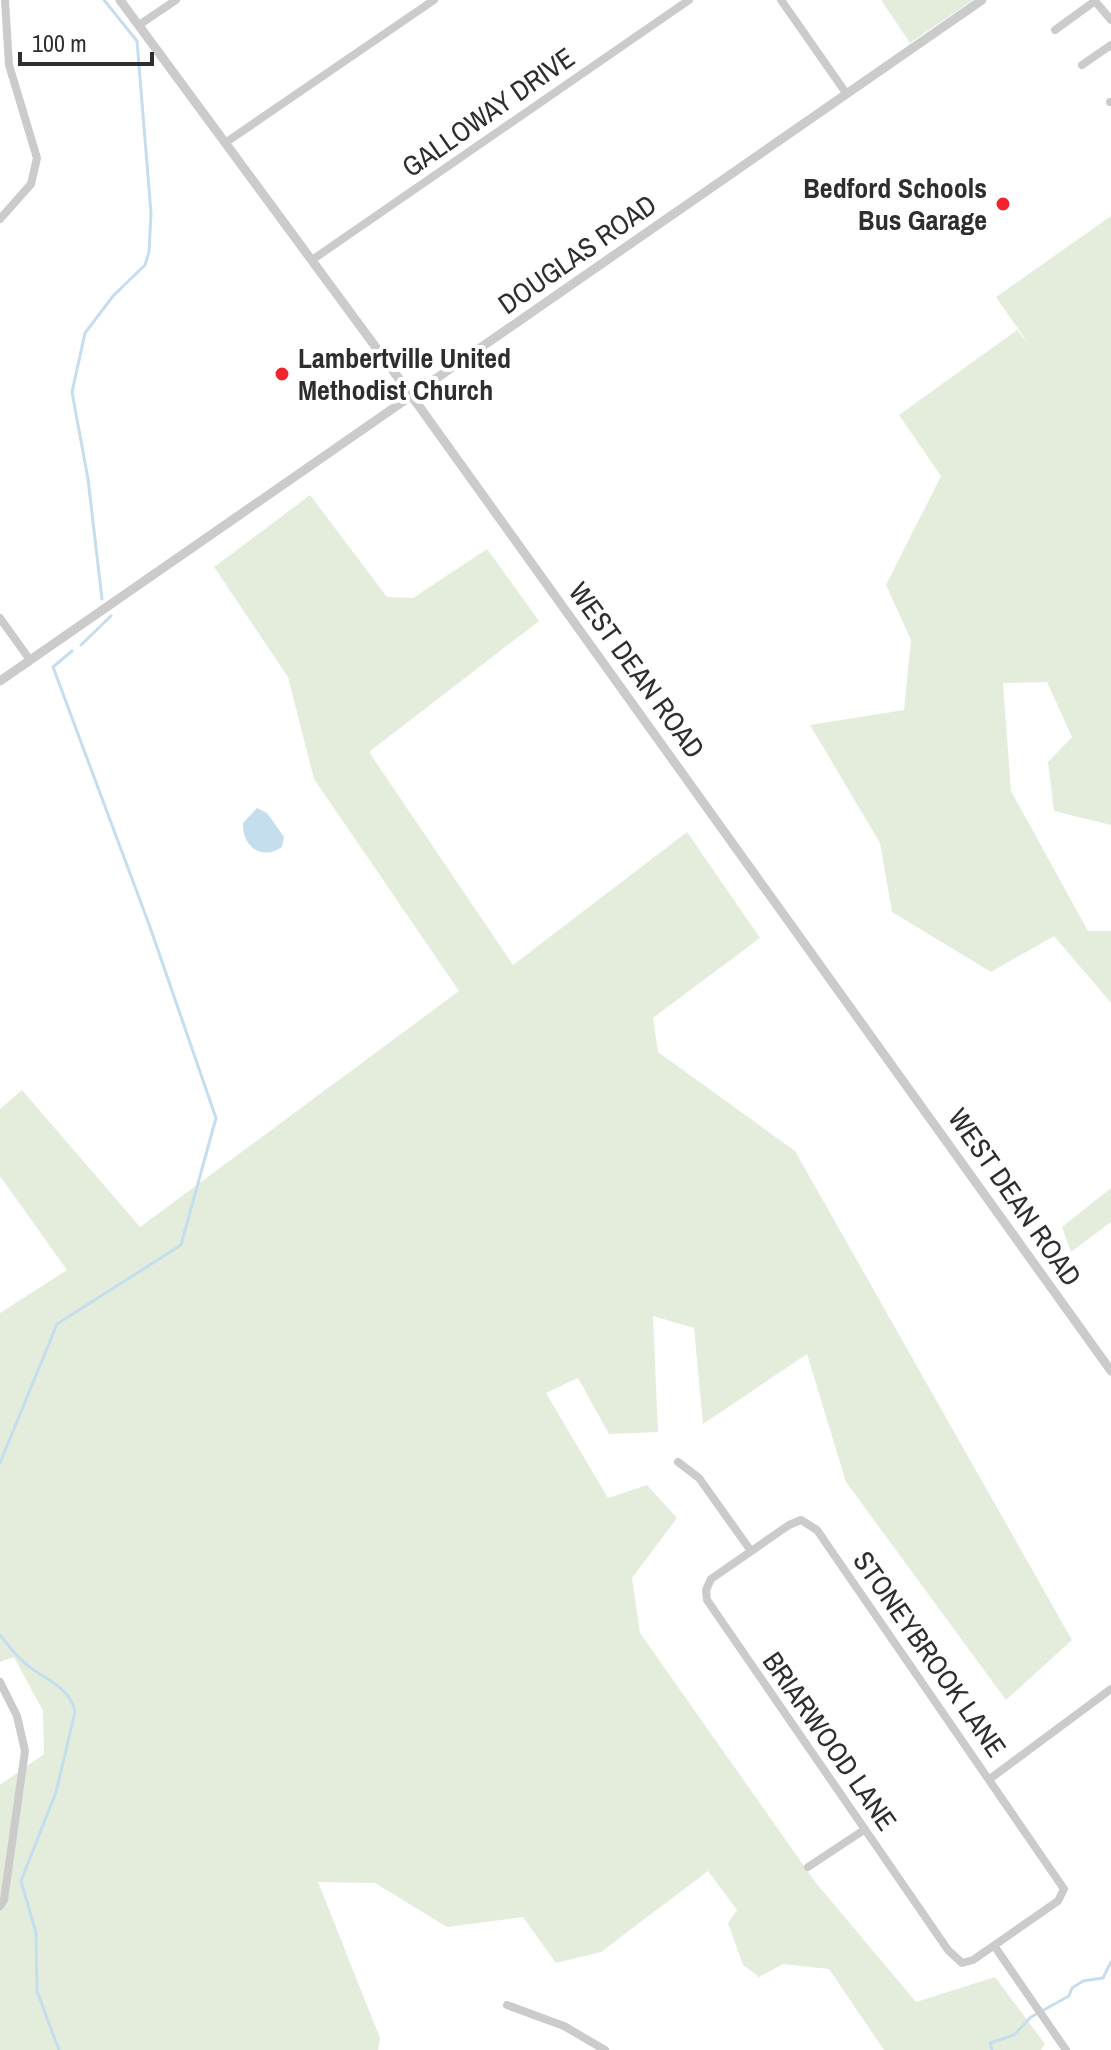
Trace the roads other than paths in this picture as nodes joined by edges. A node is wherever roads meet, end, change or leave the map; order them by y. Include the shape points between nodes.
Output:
1 (5, 0) edge
2 (120, 0) edge
3 (176, 0) edge
4 (434, 0) edge
5 (689, 0) edge
6 (781, 0) edge
7 (982, 0) edge
8 (1111, 20) edge
9 (139, 25) junction
10 (1055, 30) dead end
11 (1111, 45) edge
12 (4, 53) edge
13 (1082, 65) dead end
14 (846, 93) junction
15 (225, 143) junction
16 (0, 219) edge
17 (312, 260) junction
18 (411, 395) junction
19 (0, 618) edge
20 (30, 660) junction
21 (0, 681) edge
22 (1111, 1371) edge
23 (678, 1462) dead end
24 (751, 1551) junction
25 (0, 1682) edge
26 (1111, 1689) edge
27 (991, 1778) junction
28 (864, 1830) junction
29 (808, 1867) dead end
30 (0, 1906) edge
31 (995, 1947) junction
32 (960, 1961) joint
33 (507, 2005) dead end
34 (605, 2050) edge
35 (1066, 2050) edge

1 - 12 street
2 - 9 street, WEST DEAN ROAD
3 - 9 street
4 - 15 street
5 - 17 street, GALLOWAY DRIVE
6 - 14 street
7 - 14 street, DOUGLAS ROAD
8 - 10 street via 1095,1
9 - 15 street, WEST DEAN ROAD
11 - 13 street
12 - 16 street via 35,149 36,168 26,192
14 - 18 street, DOUGLAS ROAD
15 - 17 street, WEST DEAN ROAD
17 - 18 street, WEST DEAN ROAD
18 - 20 street, DOUGLAS ROAD
18 - 22 street, WEST DEAN ROAD
19 - 20 street
20 - 21 street, DOUGLAS ROAD
23 - 24 street via 699,1478
24 - 27 street, STONEYBROOK LANE via 801,1520 817,1530
24 - 28 street, BRIARWOOD LANE via 711,1579 707,1600
25 - 30 street via 17,1716 25,1751
26 - 27 street
27 - 31 street, STONEYBROOK LANE via 1064,1889 1058,1901
28 - 29 street
28 - 32 street, BRIARWOOD LANE
31 - 32 street, STONEYBROOK LANE
31 - 35 street
33 - 34 street via 564,2026

